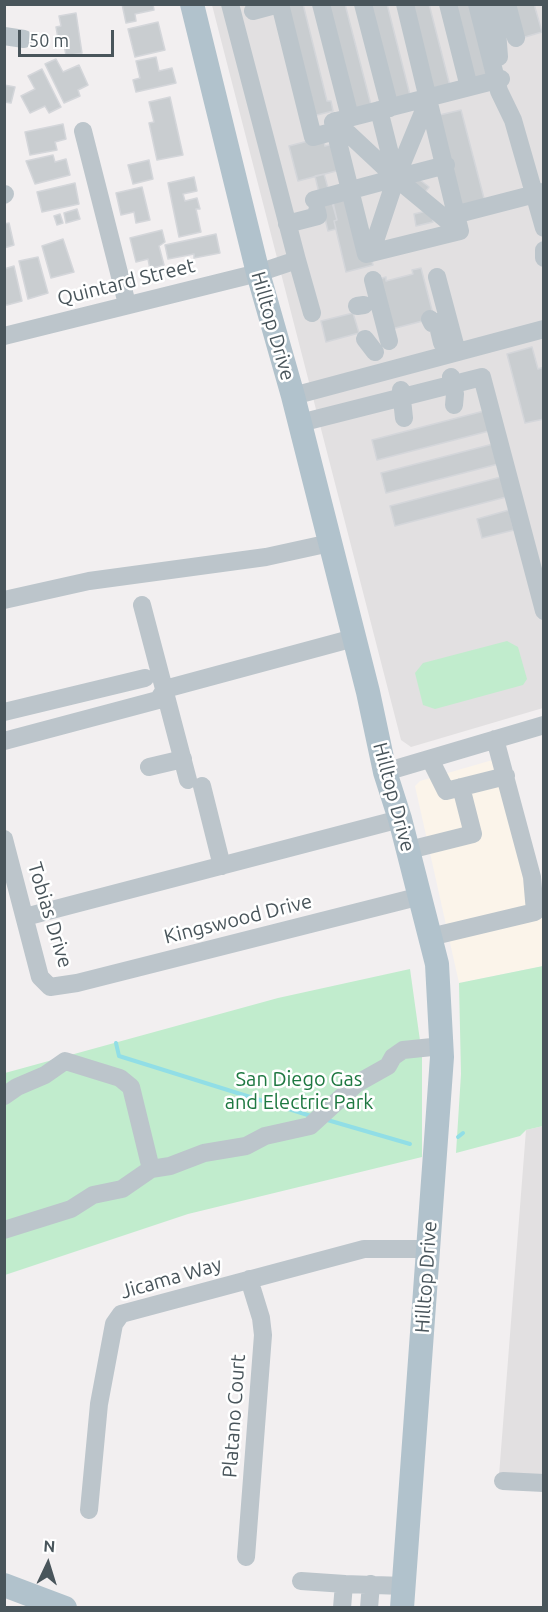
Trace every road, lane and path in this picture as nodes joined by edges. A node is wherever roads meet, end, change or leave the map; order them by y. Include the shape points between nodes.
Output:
1 (192, 4) edge
2 (230, 4) edge
3 (279, 4) edge
4 (321, 4) edge
5 (363, 4) edge
6 (405, 4) edge
7 (448, 4) edge
8 (477, 4) edge
9 (495, 4) edge
10 (507, 4) edge
11 (253, 11) dead end
12 (4, 36) edge
13 (516, 38) dead end
14 (24, 39) dead end
15 (497, 78) junction
16 (469, 87) junction
17 (429, 98) junction
18 (384, 109) junction
19 (340, 123) junction
20 (416, 130) junction
21 (83, 131) dead end
22 (435, 139) junction
23 (446, 165) junction
24 (428, 170) junction
25 (396, 178) junction
26 (350, 189) junction
27 (539, 193) edge
28 (459, 223) junction
29 (287, 224) junction
30 (543, 228) edge
31 (543, 250) edge
32 (371, 253) junction
33 (543, 258) edge
34 (297, 260) junction
35 (258, 273) junction
36 (437, 277) dead end
37 (373, 280) dead end
38 (127, 304) junction
39 (312, 313) dead end
40 (430, 319) dead end
41 (543, 329) edge
42 (4, 336) edge
43 (390, 359) junction
44 (450, 363) junction
45 (292, 390) junction
46 (454, 405) dead end
47 (404, 418) dead end
48 (300, 423) junction
49 (330, 543) junction
50 (4, 600) edge
51 (142, 605) dead end
52 (543, 611) edge
53 (354, 638) junction
54 (145, 678) dead end
55 (165, 689) junction
56 (4, 712) edge
57 (543, 725) edge
58 (495, 739) junction
59 (4, 741) edge
60 (183, 759) junction
61 (430, 759) junction
62 (149, 767) dead end
63 (385, 772) junction
64 (506, 776) junction
65 (461, 787) junction
66 (400, 819) junction
67 (6, 848) edge
68 (409, 850) junction
69 (222, 866) junction
70 (421, 896) junction
71 (25, 917) junction
72 (430, 937) junction
73 (67, 986) joint
74 (442, 1046) junction
75 (4, 1096) edge
76 (151, 1169) junction
77 (4, 1230) edge
78 (428, 1249) junction
79 (249, 1279) junction
80 (503, 1480) dead end
81 (543, 1483) edge
82 (89, 1510) dead end
83 (246, 1557) dead end
84 (301, 1581) dead end
85 (345, 1584) junction
86 (370, 1584) junction
87 (4, 1585) edge
88 (403, 1597) edge
89 (65, 1608) edge
90 (342, 1608) edge
91 (369, 1608) edge

1 - 35 main road, Hilltop Drive
2 - 29 street
3 - 11 street
3 - 19 street via 313,137
4 - 19 street
5 - 18 street
6 - 17 street
7 - 16 street
8 - 15 street
9 - 15 street via 500,71
10 - 13 street
12 - 14 street
15 - 16 street
15 - 27 street
16 - 17 street
17 - 18 street
17 - 20 street
17 - 22 street
18 - 19 street
18 - 25 street
19 - 25 street
19 - 26 street
20 - 22 street
20 - 25 street
21 - 38 street
22 - 23 street
22 - 24 street
23 - 24 street
23 - 28 street
24 - 25 street
25 - 26 street
25 - 28 street
25 - 32 street
26 - 29 street via 316,206 318,216
26 - 32 street via 366,254
27 - 28 street
27 - 30 street
28 - 32 street
29 - 34 street
31 - 33 street
34 - 35 street, Quintard Street
34 - 39 street
35 - 38 street, Quintard Street
35 - 45 main road, Hilltop Drive
36 - 44 street
37 - 43 street via 369,303
38 - 42 street, Quintard Street
40 - 44 street via 437,322
41 - 44 street
43 - 44 street
43 - 44 street
43 - 45 street
43 - 47 street
43 - 48 street
44 - 46 street
44 - 52 street via 482,377
45 - 48 main road, Hilltop Drive
48 - 49 main road, Hilltop Drive
49 - 50 street via 266,557 99,580
49 - 53 main road, Hilltop Drive
51 - 55 street
53 - 55 street
53 - 63 main road, Hilltop Drive
54 - 56 street
55 - 59 street via 158,700
55 - 60 street
57 - 58 street
58 - 61 street
58 - 64 street
60 - 62 street
60 - 69 street via 195,783
61 - 63 street
61 - 65 street via 446,791
63 - 66 main road, Hilltop Drive
64 - 65 street
64 - 72 street via 532,877 535,912
65 - 68 street via 473,834
66 - 68 main road, Hilltop Drive
66 - 69 street
67 - 71 street, Tobias Drive
68 - 70 main road, Hilltop Drive
69 - 71 street
70 - 72 main road, Hilltop Drive
70 - 73 street, Kingswood Drive
71 - 73 street, Tobias Drive via 40,977 50,987
72 - 74 main road, Hilltop Drive via 437,964
74 - 76 street via 403,1050 388,1066 356,1084 310,1126
74 - 78 main road, Hilltop Drive
75 - 76 street via 65,1061 120,1078 132,1087
76 - 77 street via 122,1189 93,1195 71,1209
78 - 79 street, Jicama Way via 364,1249
78 - 88 main road, Hilltop Drive
79 - 82 street, Jicama Way via 121,1314 114,1324 99,1404
79 - 83 street, Platano Court via 263,1335
80 - 81 street
84 - 85 street
85 - 86 street
85 - 90 street
86 - 88 street
86 - 91 street
87 - 89 main road

